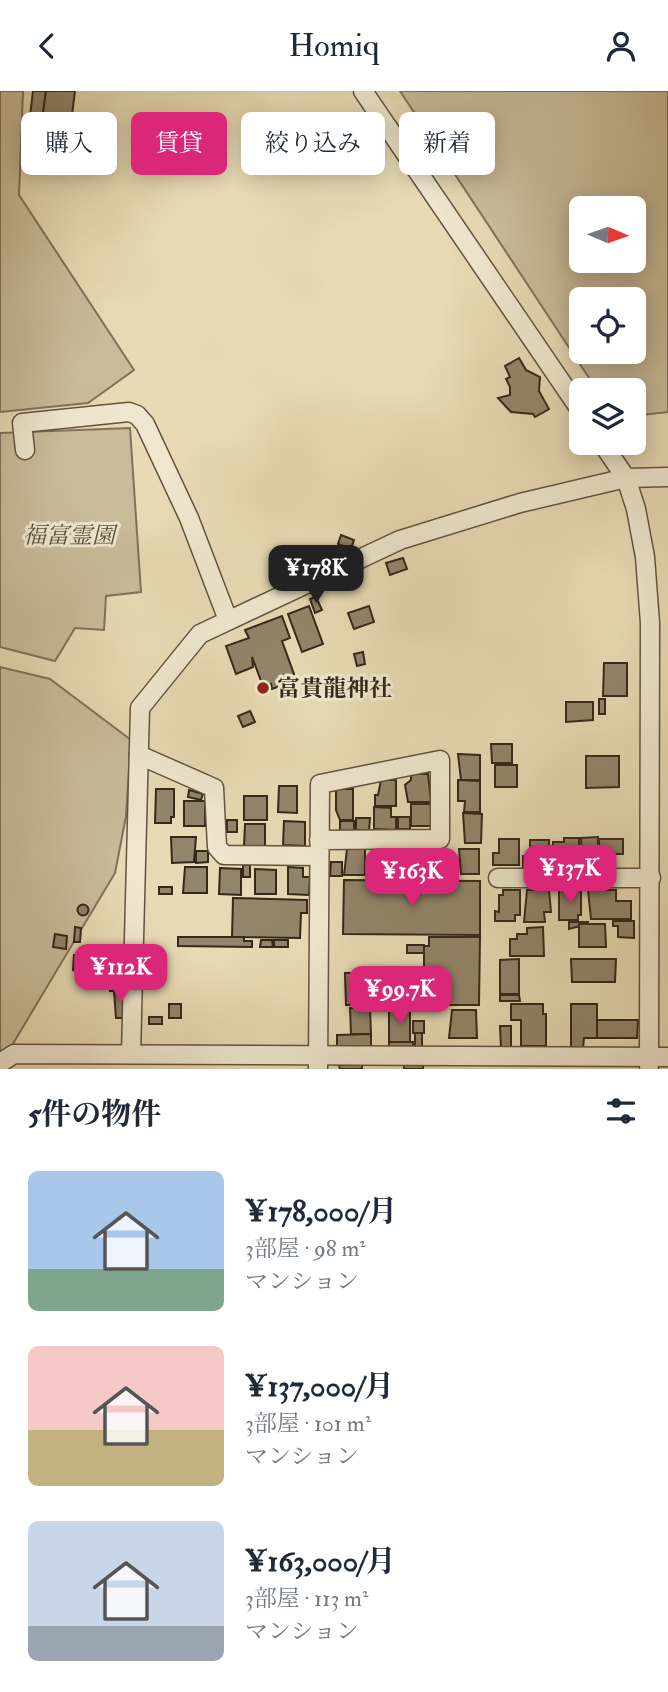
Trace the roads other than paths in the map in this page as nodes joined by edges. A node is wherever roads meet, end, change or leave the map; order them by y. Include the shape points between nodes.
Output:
1 (363, 91) edge
2 (569, 393) edge
3 (25, 450) dead end
4 (610, 455) edge
5 (668, 477) edge
6 (626, 478) junction
7 (228, 620) junction
8 (139, 755) junction
9 (319, 848) junction
10 (498, 878) dead end
11 (651, 878) junction
12 (131, 1054) junction
13 (668, 1057) edge
14 (318, 1062) edge
15 (0, 1063) edge
16 (649, 1063) edge

1 - 2 street
3 - 7 street via 22,423 129,412 137,415 189,518
4 - 6 street
5 - 6 street
6 - 7 street via 520,503 400,540
6 - 11 street via 645,558 650,623
7 - 8 street via 200,634 141,708
8 - 9 street via 214,789 217,847 224,855
8 - 12 street
9 - 9 street via 440,839 440,760 320,784
9 - 14 street
10 - 11 street
11 - 16 street
12 - 14 street
12 - 15 street via 14,1054
13 - 16 street
14 - 16 street

